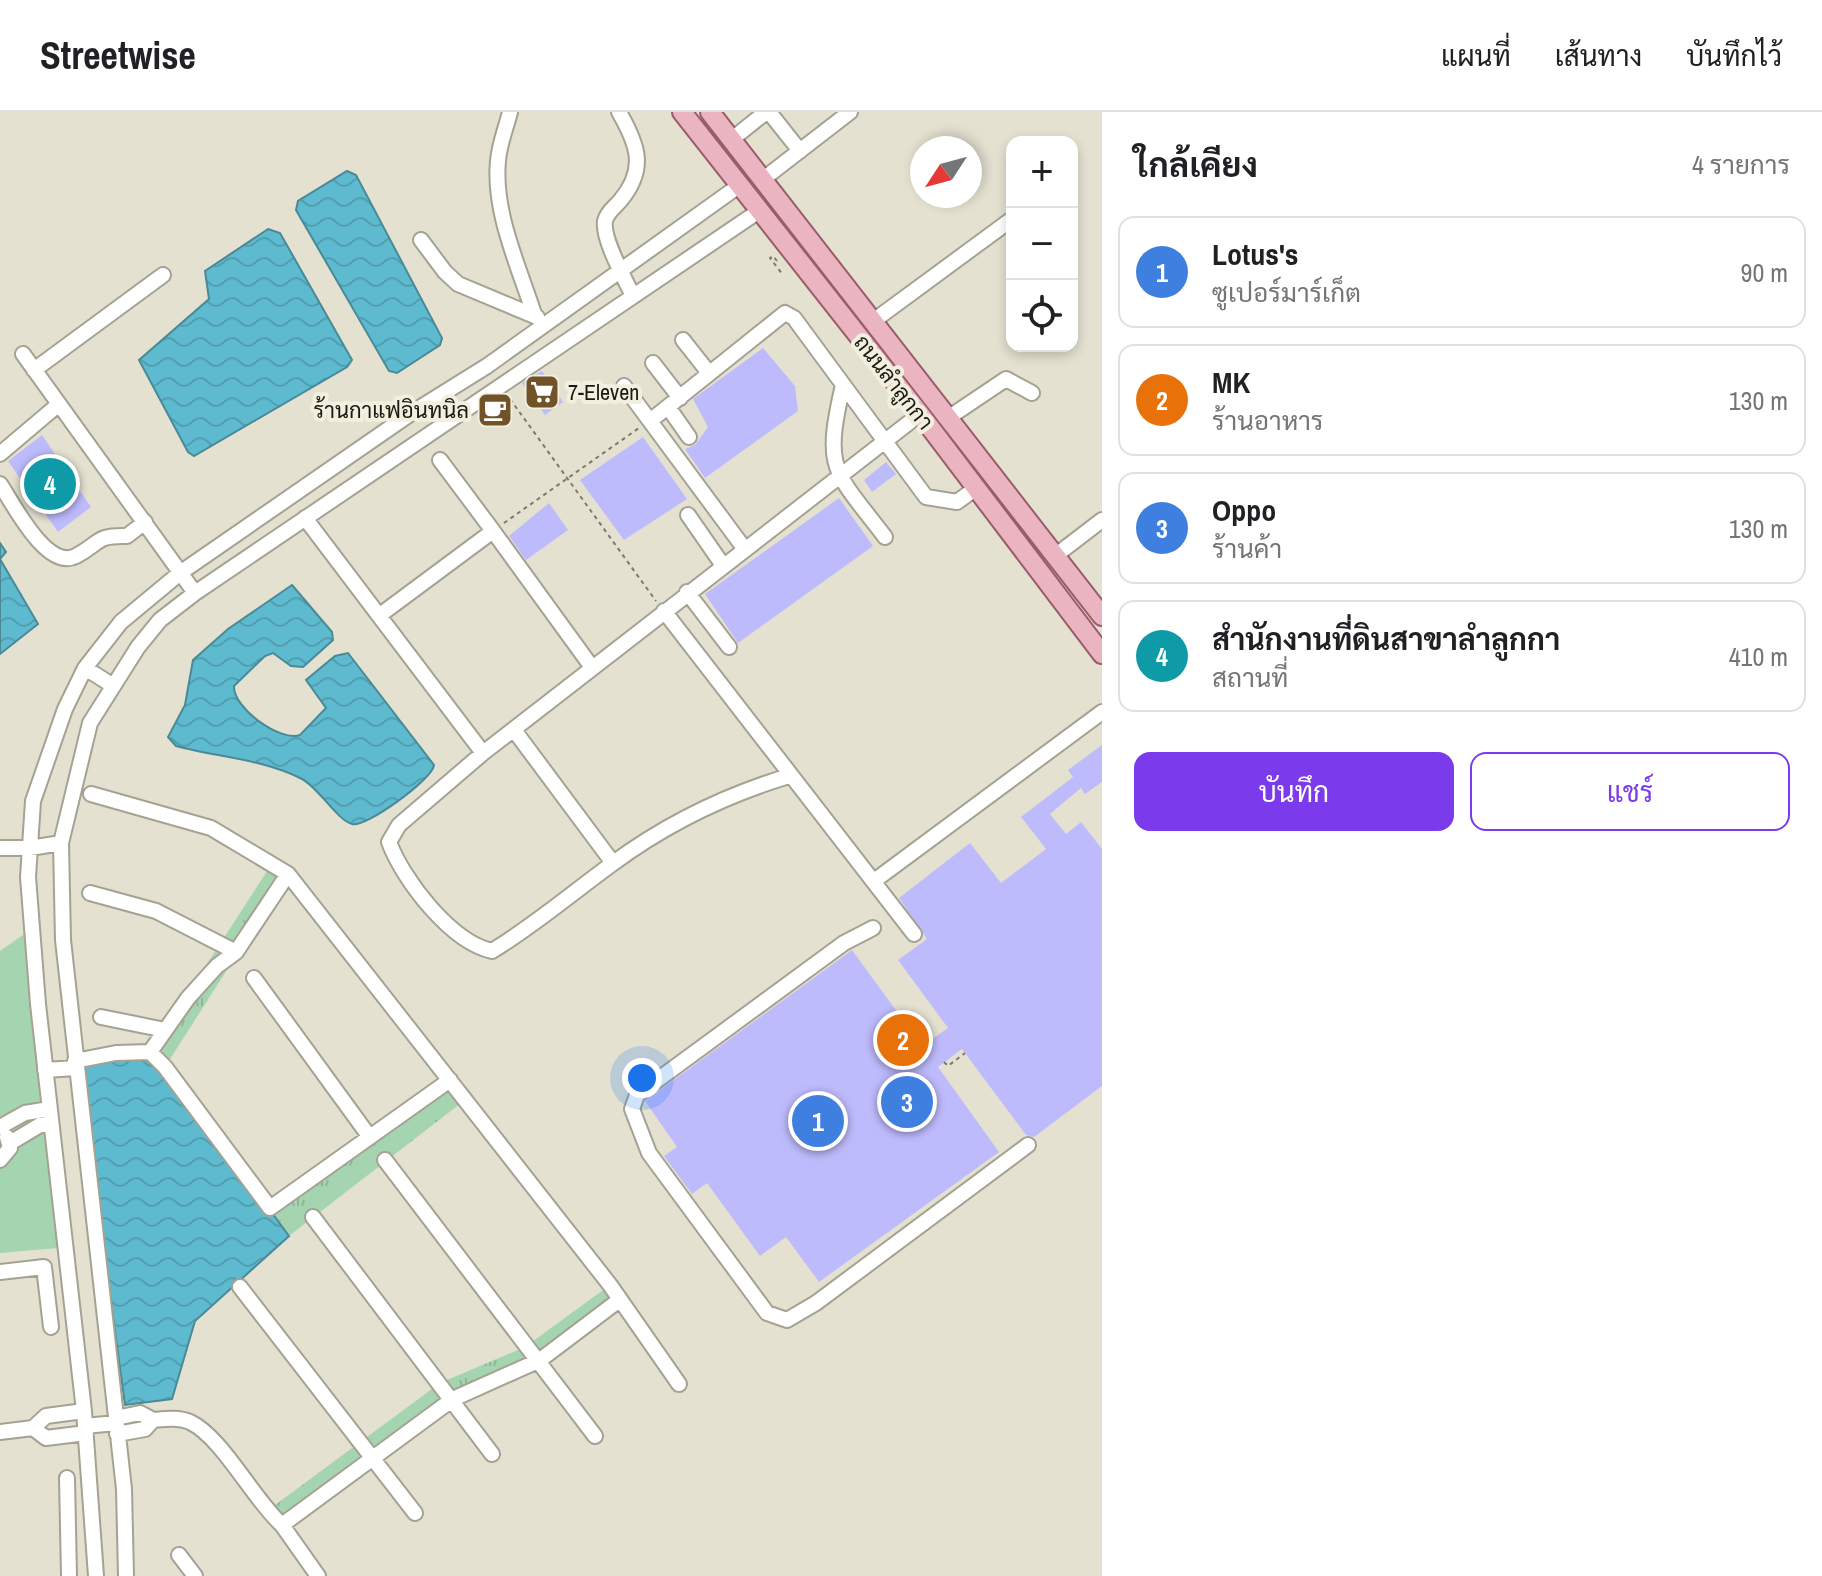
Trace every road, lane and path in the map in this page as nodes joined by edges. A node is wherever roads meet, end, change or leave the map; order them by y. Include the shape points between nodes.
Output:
1 (510, 112) edge
2 (619, 112) edge
3 (682, 112) edge
4 (710, 112) edge
5 (768, 112) edge
6 (850, 112) edge
7 (731, 140) junction
8 (800, 151) junction
9 (762, 180) junction
10 (740, 185) junction
11 (759, 211) junction
12 (1006, 223) edge
13 (421, 240) dead end
14 (777, 261) dead end
15 (622, 271) junction
16 (163, 275) dead end
17 (783, 275) dead end
18 (633, 296) junction
19 (534, 314) junction
20 (872, 322) junction
21 (545, 325) junction
22 (683, 340) dead end
23 (23, 354) dead end
24 (653, 363) dead end
25 (487, 366) junction
26 (34, 370) junction
27 (709, 373) junction
28 (843, 385) junction
29 (624, 386) dead end
30 (502, 388) junction
31 (1032, 393) dead end
32 (674, 403) junction
33 (59, 404) junction
34 (920, 414) junction
35 (948, 418) junction
36 (650, 421) junction
37 (689, 437) dead end
38 (884, 440) junction
39 (0, 454) edge
40 (440, 460) dead end
41 (839, 476) junction
42 (568, 479) junction
43 (0, 484) edge
44 (976, 488) junction
45 (688, 515) dead end
46 (305, 518) junction
47 (1102, 520) edge
48 (145, 522) junction
49 (493, 531) junction
50 (885, 537) dead end
51 (744, 548) junction
52 (1055, 556) junction
53 (722, 564) junction
54 (180, 573) junction
55 (687, 592) junction
56 (195, 593) junction
57 (664, 611) junction
58 (380, 615) junction
59 (1102, 616) edge
60 (729, 647) dead end
61 (1102, 654) edge
62 (591, 666) junction
63 (85, 668) junction
64 (112, 685) junction
65 (65, 709) junction
66 (1102, 712) edge
67 (90, 723) junction
68 (514, 730) junction
69 (483, 753) junction
70 (789, 776) junction
71 (91, 794) dead end
72 (61, 843) junction
73 (0, 848) edge
74 (30, 848) junction
75 (613, 863) junction
76 (288, 874) junction
77 (874, 881) junction
78 (90, 893) dead end
79 (873, 928) dead end
80 (914, 934) dead end
81 (236, 952) junction
82 (254, 978) dead end
83 (101, 1017) dead end
84 (165, 1030) junction
85 (74, 1044) junction
86 (150, 1052) junction
87 (116, 1053) junction
88 (965, 1053) dead end
89 (944, 1062) dead end
90 (76, 1064) junction
91 (45, 1070) junction
92 (450, 1080) junction
93 (50, 1116) junction
94 (0, 1128) edge
95 (369, 1136) junction
96 (10, 1143) junction
97 (1028, 1145) dead end
98 (0, 1160) edge
99 (385, 1160) dead end
100 (313, 1217) dead end
101 (0, 1272) edge
102 (240, 1287) dead end
103 (618, 1301) junction
104 (51, 1327) dead end
105 (540, 1360) junction
106 (679, 1384) dead end
107 (453, 1399) junction
108 (85, 1423) junction
109 (116, 1425) junction
110 (33, 1428) junction
111 (0, 1432) edge
112 (595, 1436) dead end
113 (492, 1454) dead end
114 (370, 1458) junction
115 (67, 1478) dead end
116 (415, 1513) dead end
117 (282, 1525) junction
118 (179, 1555) dead end
119 (69, 1576) edge
120 (96, 1576) edge
121 (126, 1576) edge
122 (195, 1576) edge
123 (318, 1576) edge

1 - 19 street via 497,161 500,190 505,224
2 - 15 street via 637,142 640,161 627,193 605,221
3 - 10 main road, ถนนลำลูกกา
4 - 7 main road, ถนนลำลูกกา
5 - 7 street
5 - 8 street
6 - 8 street
7 - 9 main road, ถนนลำลูกกา
8 - 9 street
9 - 20 main road, ถนนลำลูกกา
10 - 11 main road, ถนนลำลูกกา
10 - 15 street
11 - 18 street
11 - 34 main road, ถนนลำลูกกา
12 - 20 street
13 - 19 street via 458,284
14 - 17 path via 772,257
15 - 18 street
15 - 21 street
16 - 26 street
18 - 30 street
19 - 21 street
20 - 35 main road, ถนนลำลูกกา
21 - 25 street
22 - 27 street
23 - 26 street
24 - 32 street
25 - 30 street
25 - 54 street
26 - 33 street
27 - 28 street via 785,313
27 - 32 street
28 - 38 street
28 - 41 street via 833,438
29 - 36 street
30 - 42 path
30 - 46 street
31 - 35 street via 1006,379
32 - 36 street
32 - 37 street
33 - 39 street
33 - 48 street
34 - 38 street
34 - 44 main road, ถนนลำลูกกา
35 - 52 main road, ถนนลำลูกกา
36 - 42 path
36 - 51 street
38 - 41 street
38 - 44 street via 926,497 957,502
40 - 49 street
41 - 50 street
41 - 51 street
42 - 49 path
42 - 57 path
43 - 48 street via 47,552 61,558 80,554 106,535 127,536
44 - 61 main road, ถนนลำลูกกา
45 - 53 street
46 - 56 street
46 - 58 street
47 - 52 street
48 - 54 street
49 - 58 street
49 - 62 street
51 - 53 street
52 - 59 main road, ถนนลำลูกกา
53 - 55 street
54 - 56 street
54 - 63 street via 121,622
55 - 57 street
55 - 60 street
56 - 64 street via 160,620
57 - 62 street
57 - 70 street
58 - 69 street
62 - 68 street
63 - 64 street
63 - 65 street
64 - 67 street
65 - 67 street
65 - 74 street via 33,801
66 - 77 street
67 - 72 street
68 - 69 street
68 - 75 street
69 - 75 street via 399,825 389,842 403,875 461,937 492,951
70 - 75 street via 742,790
70 - 77 street
71 - 76 street via 211,828
72 - 74 street
72 - 85 street via 63,940
73 - 74 street
74 - 91 street
76 - 81 street
76 - 92 street
77 - 80 street
78 - 81 street via 156,911
79 - 97 street via 844,943 637,1095 632,1109 649,1153 767,1313 787,1320
81 - 84 street via 197,987
82 - 95 street
83 - 84 street
84 - 86 street
85 - 87 street
85 - 90 street
86 - 87 street
86 - 95 street via 270,1208
87 - 90 street
88 - 89 path via 948,1066
90 - 91 street
90 - 109 street
91 - 93 street
92 - 95 street
92 - 103 street
93 - 94 street via 25,1113
93 - 96 street
93 - 108 street
94 - 96 street
96 - 98 street
99 - 105 street
100 - 107 street
101 - 104 street via 44,1267
102 - 114 street
103 - 105 street
103 - 106 street
105 - 107 street
105 - 112 street
107 - 113 street
107 - 114 street
108 - 109 street
108 - 110 street via 46,1416
108 - 110 street via 46,1438
108 - 120 street
109 - 117 street via 140,1413 153,1420 191,1423 208,1435
109 - 121 street
110 - 111 street
114 - 116 street
114 - 117 street
115 - 119 street
117 - 123 street
118 - 122 street

